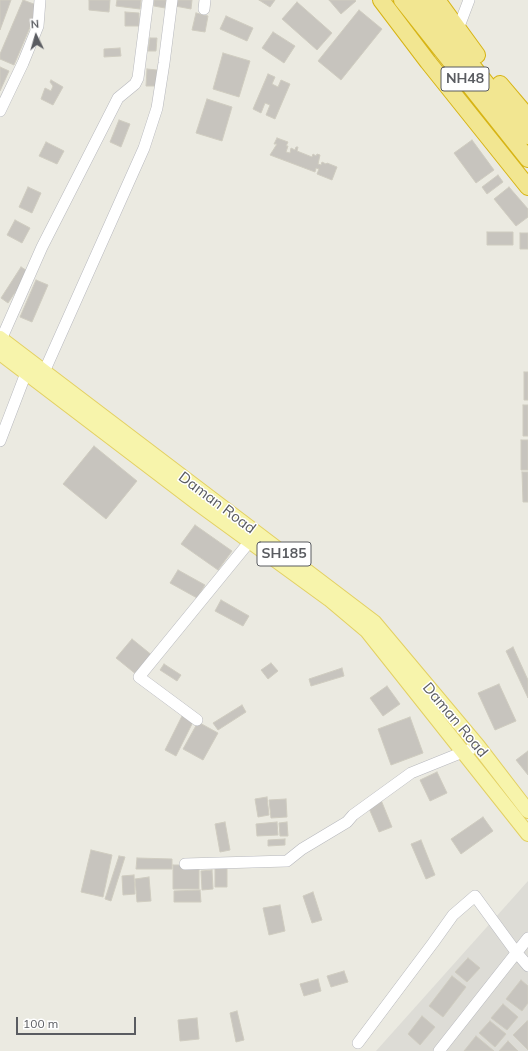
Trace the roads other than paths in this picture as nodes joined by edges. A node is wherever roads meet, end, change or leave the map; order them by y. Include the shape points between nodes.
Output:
1 (40, 0) edge
2 (148, 0) edge
3 (172, 0) edge
4 (381, 0) edge
5 (402, 0) edge
6 (420, 0) edge
7 (437, 0) edge
8 (470, 0) edge
9 (458, 29) junction
10 (0, 111) edge
11 (528, 117) edge
12 (528, 136) edge
13 (528, 159) edge
14 (528, 187) edge
15 (0, 343) edge
16 (35, 370) junction
17 (0, 441) edge
18 (254, 537) junction
19 (197, 720) dead end
20 (478, 746) junction
21 (463, 752) junction
22 (528, 811) edge
23 (528, 834) edge
24 (185, 864) dead end
25 (528, 938) edge
26 (516, 952) junction
27 (528, 966) edge
28 (358, 1043) dead end
29 (439, 1051) edge

1 - 10 street via 38,26
2 - 15 street via 138,78 135,84 118,98 42,247
3 - 16 street via 157,108 144,148
4 - 14 highway
5 - 13 highway, NH48
6 - 12 highway, NH48
7 - 9 highway
8 - 9 street
9 - 11 highway
15 - 16 main road, Daman Road / SH185
16 - 17 street
16 - 18 main road, Daman Road / SH185
18 - 19 street via 139,677
18 - 20 main road, Daman Road / SH185 via 374,622
18 - 21 main road via 367,631
20 - 21 street
20 - 22 main road, Daman Road / SH185
21 - 23 main road
21 - 24 street via 411,773 347,822 287,861
25 - 26 street
26 - 27 street
26 - 28 street via 475,896 453,915
26 - 29 street

